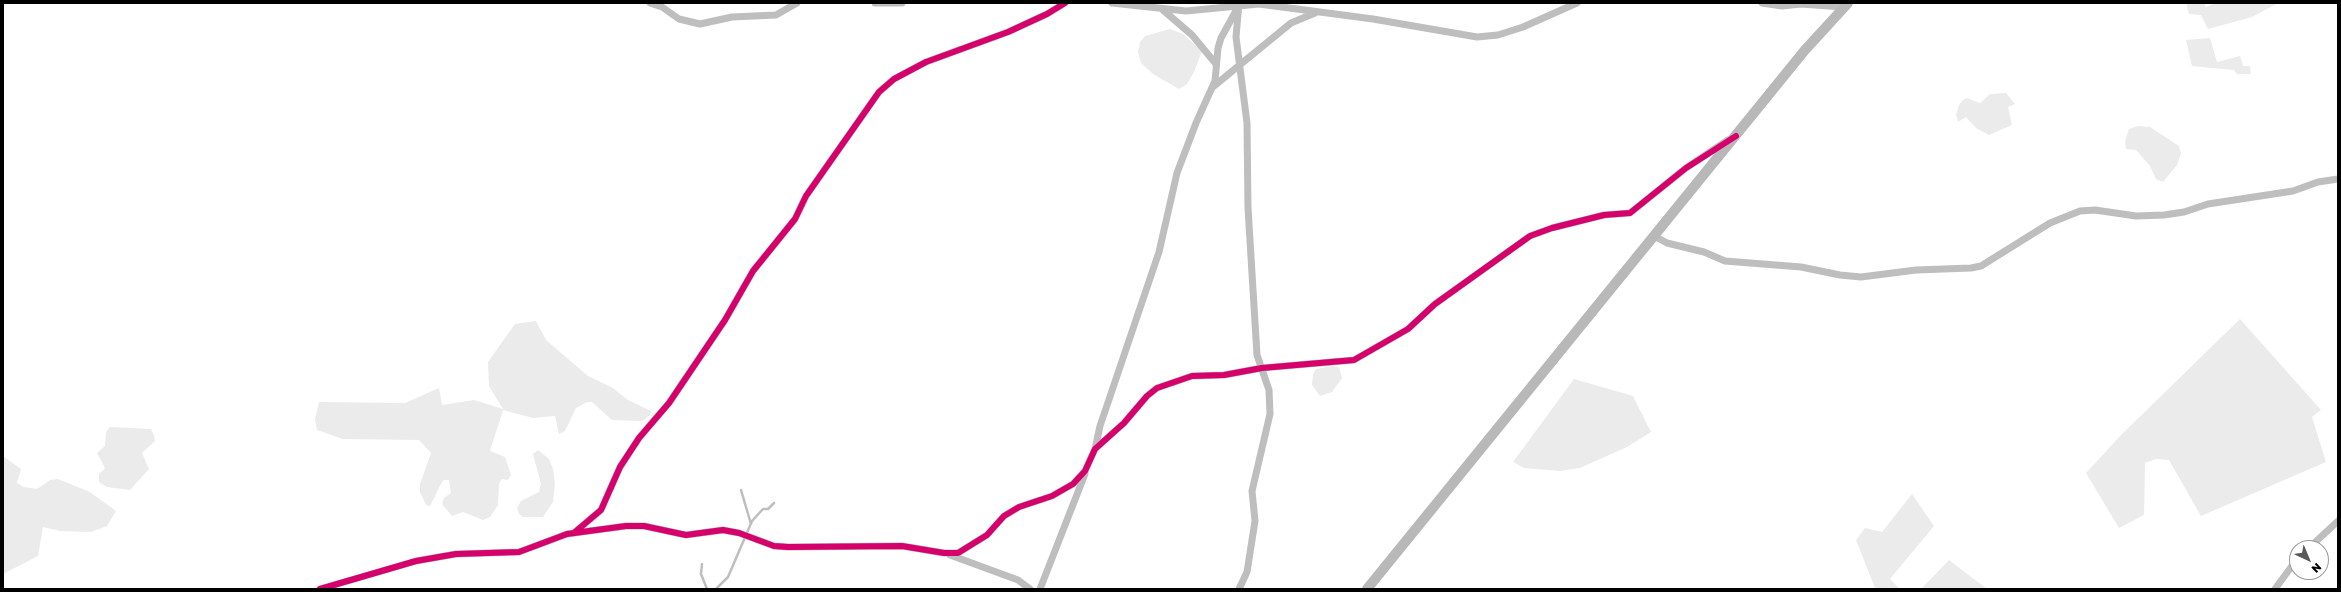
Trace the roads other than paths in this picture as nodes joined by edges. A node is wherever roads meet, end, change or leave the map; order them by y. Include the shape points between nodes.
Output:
1 (650, 3) edge
2 (797, 3) edge
3 (875, 3) edge
4 (902, 3) edge
5 (1065, 3) edge
6 (1112, 3) edge
7 (1577, 3) edge
8 (1762, 3) edge
9 (1239, 4) edge
10 (1845, 5) edge
11 (1163, 10) junction
12 (1317, 12) junction
13 (1240, 63) junction
14 (1216, 64) junction
15 (1212, 88) junction
16 (1736, 136) junction
17 (2338, 180) edge
18 (1654, 236) junction
19 (1262, 368) junction
20 (1095, 449) junction
21 (1086, 472) junction
22 (2338, 521) edge
23 (573, 533) junction
24 (2317, 540) edge
25 (944, 553) junction
26 (2289, 569) edge
27 (320, 589) edge
28 (1030, 589) edge
29 (1040, 589) edge
30 (1239, 589) edge
31 (1367, 589) edge
32 (2274, 589) edge

1 - 2 street via 662,7 679,19 700,24 710,24 732,17 776,15
3 - 4 street
5 - 23 street via 1008,32 926,62 894,79 879,92 806,196 795,219 753,271 725,320 669,403 639,438 620,467 601,510
6 - 11 street
7 - 12 street via 1523,27 1498,35 1477,37
8 - 10 street via 1782,6
9 - 11 street via 1186,12
9 - 12 street via 1259,4
9 - 13 street via 1236,37
9 - 14 street via 1221,38
10 - 16 street
11 - 14 street via 1192,35
12 - 13 street via 1291,23
13 - 15 street
13 - 19 street via 1246,122 1248,208 1257,355
14 - 15 street
15 - 20 street via 1177,173 1159,252 1100,426
16 - 18 street
16 - 19 street via 1686,168 1630,213 1604,215 1530,236 1435,304 1408,329 1366,354 1343,361
17 - 18 street via 2318,182 2292,191 2208,204 2164,215 2136,216 2095,210 2080,211 2050,223 1981,266 1971,268 1916,270 1861,277 1840,275 1801,267 1725,261 1704,252 1667,243
18 - 31 street
19 - 20 street via 1224,375 1192,376 1157,388
19 - 30 street via 1269,390 1270,414 1252,490 1254,521 1247,572
20 - 21 street
21 - 25 street via 1073,484 1052,496 1020,507 1004,516 987,535 971,546 958,553
21 - 29 street
22 - 24 street
23 - 25 street via 626,526 644,526 686,535 723,530 788,548 902,546
23 - 27 street via 519,552 456,554 416,561
25 - 28 street via 989,567 1018,580
26 - 32 street

